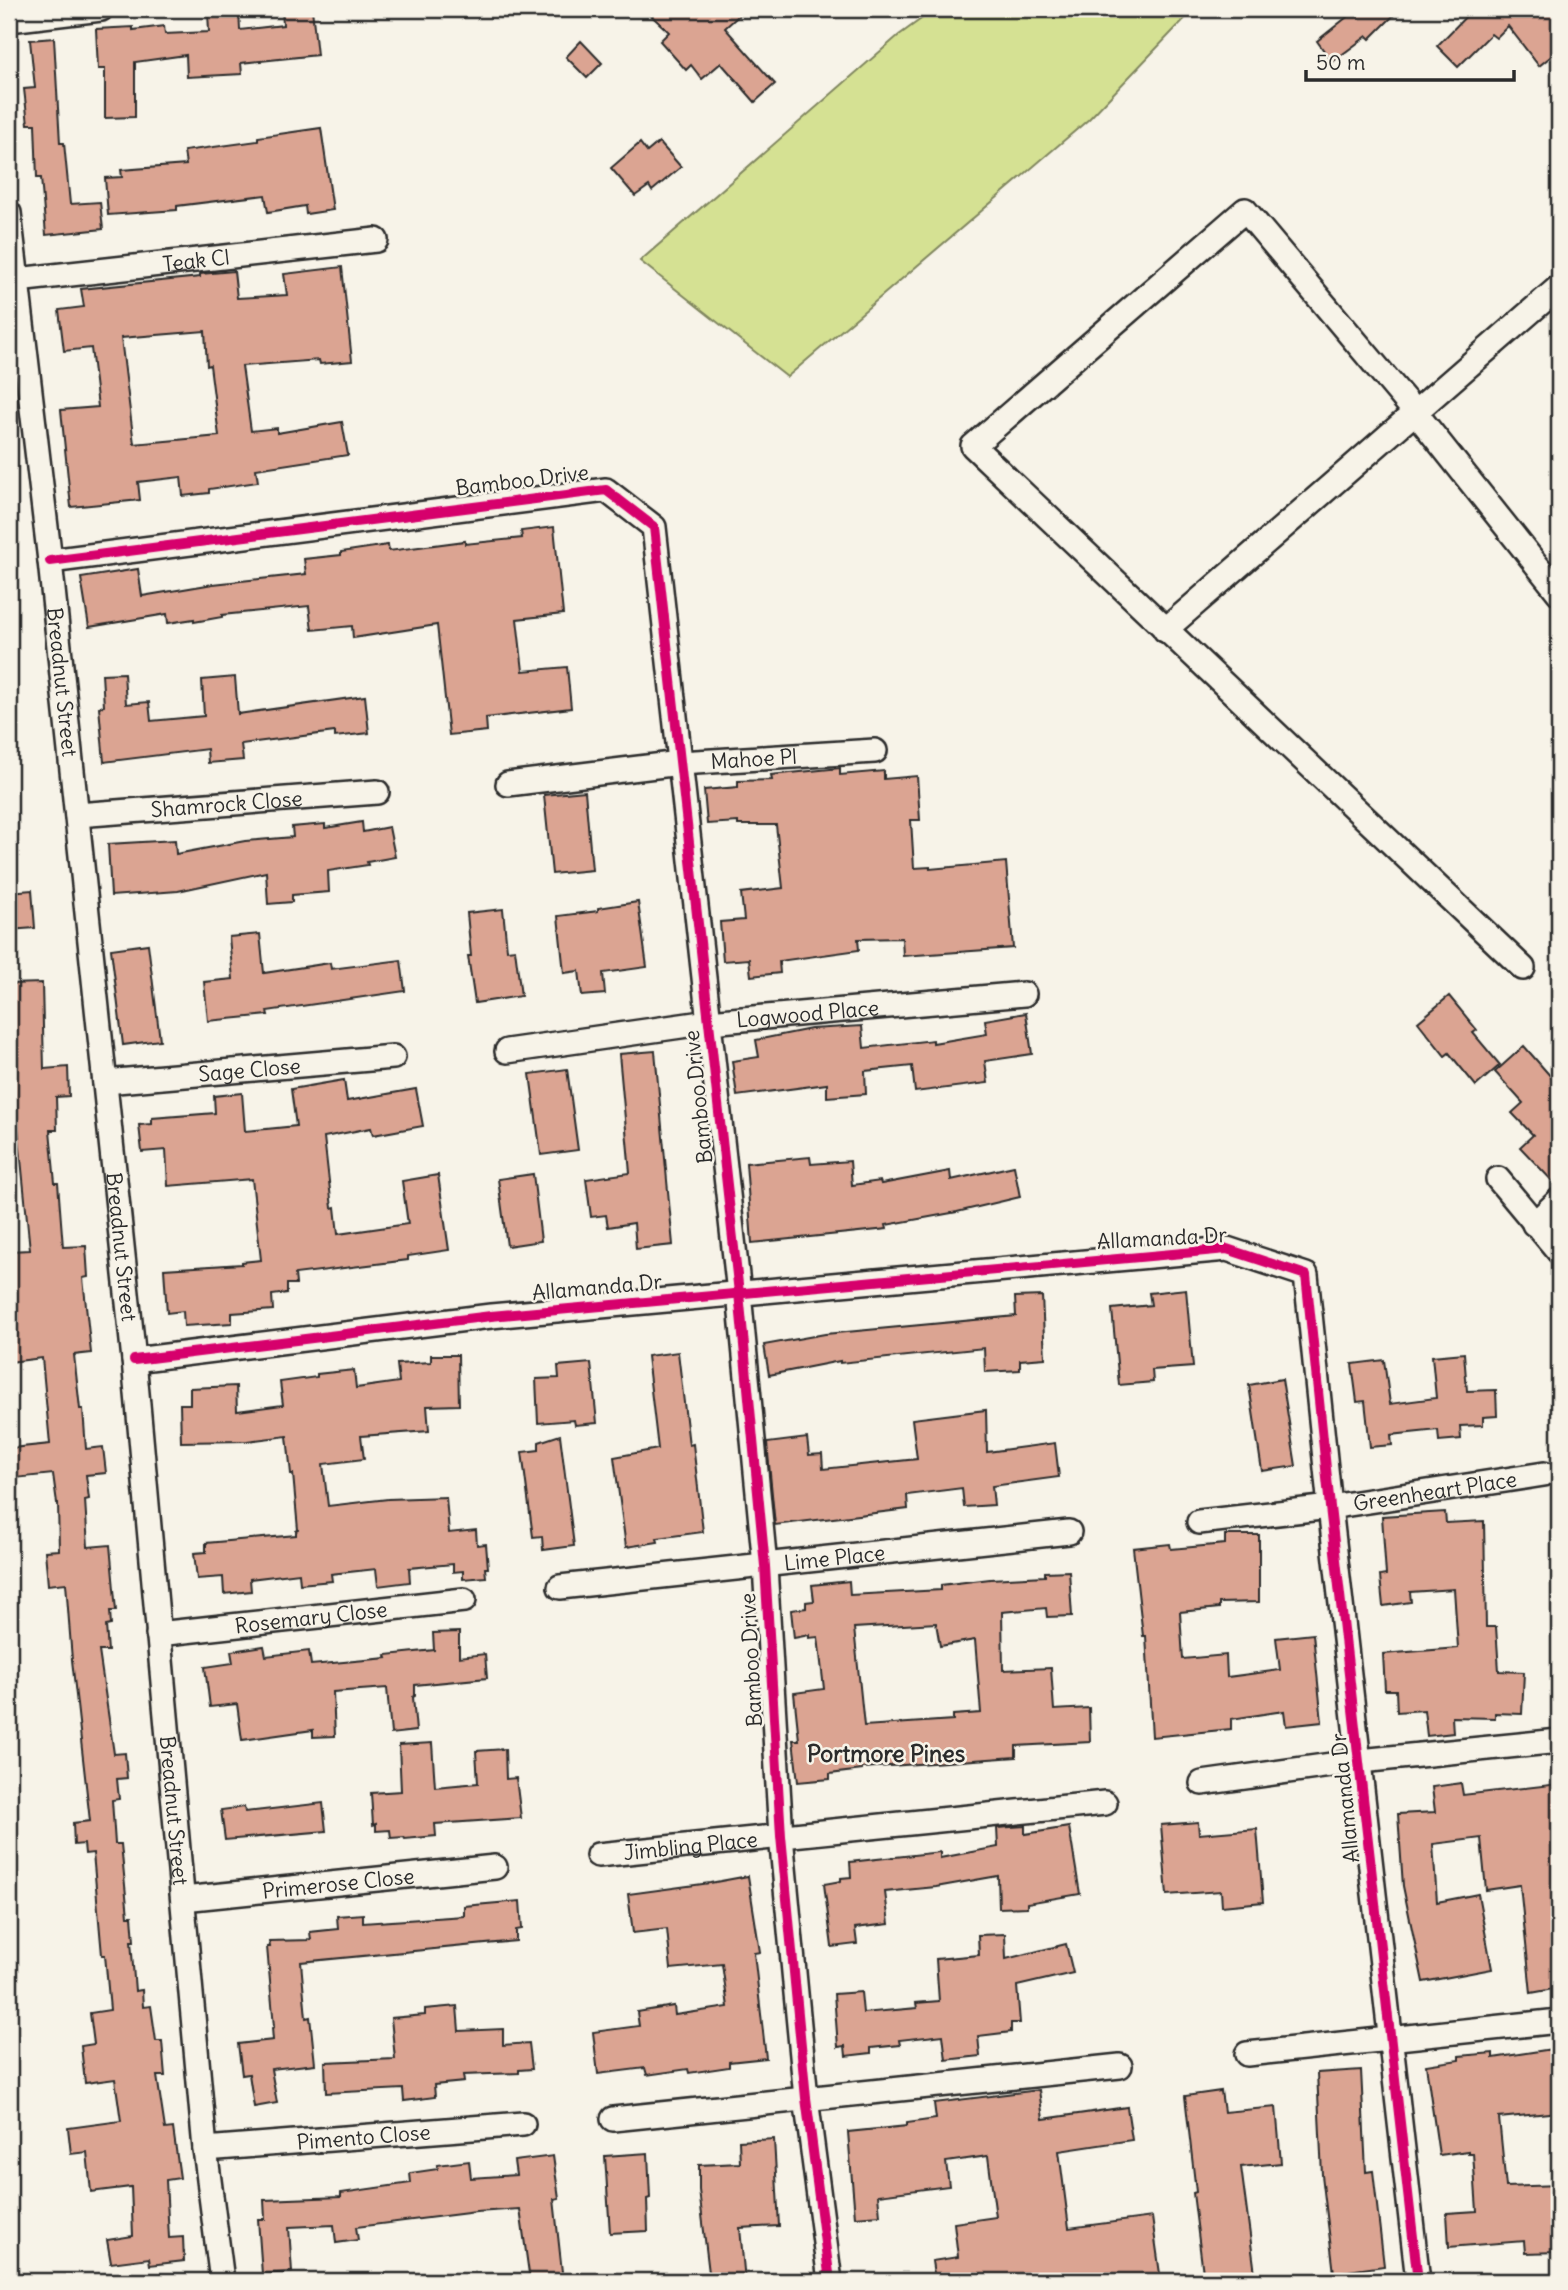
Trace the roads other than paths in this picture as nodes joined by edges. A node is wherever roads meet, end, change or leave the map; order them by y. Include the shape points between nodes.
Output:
1 (101, 9) edge
2 (9, 20) edge
3 (9, 213) edge
4 (376, 240) dead end
5 (17, 280) junction
6 (1559, 287) edge
7 (1415, 412) junction
8 (50, 561) junction
9 (1559, 593) edge
10 (1165, 630) junction
11 (875, 751) dead end
12 (680, 763) junction
13 (508, 784) dead end
14 (377, 792) dead end
15 (77, 815) junction
16 (1522, 968) dead end
17 (1024, 994) dead end
18 (709, 1022) junction
19 (507, 1051) dead end
20 (393, 1057) dead end
21 (105, 1082) junction
22 (1498, 1179) dead end
23 (1559, 1200) edge
24 (1534, 1224) junction
25 (1559, 1252) edge
26 (739, 1293) junction
27 (134, 1360) junction
28 (1544, 1475) dead end
29 (1330, 1507) junction
30 (1199, 1522) dead end
31 (1069, 1532) dead end
32 (765, 1566) junction
33 (560, 1587) dead end
34 (464, 1600) dead end
35 (158, 1634) junction
36 (1559, 1741) edge
37 (1360, 1760) junction
38 (1202, 1783) dead end
39 (1105, 1803) dead end
40 (781, 1836) junction
41 (597, 1855) dead end
42 (495, 1867) dead end
43 (183, 1899) junction
44 (1559, 2021) edge
45 (1391, 2040) junction
46 (1247, 2054) dead end
47 (1120, 2066) dead end
48 (806, 2098) junction
49 (613, 2119) dead end
50 (523, 2124) dead end
51 (205, 2149) junction
52 (222, 2281) edge
53 (830, 2281) edge
54 (1418, 2281) edge

1 - 2 street
3 - 5 street, Breadnut Street
4 - 5 street, Teak Cl
5 - 8 street, Breadnut Street
6 - 7 street
7 - 9 street
7 - 10 street
7 - 10 street via 1245,210 973,446
8 - 12 street, Bamboo Drive via 606,490 654,527
8 - 15 street, Breadnut Street
10 - 16 street
11 - 12 street, Mahoe Pl
12 - 13 street, Mahoe Pl
12 - 18 street, Bamboo Drive
14 - 15 street, Shamrock Close
15 - 21 street, Breadnut Street
17 - 18 street, Logwood Place
18 - 19 street, Logwood Place
18 - 26 street, Bamboo Drive
20 - 21 street, Sage Close
21 - 27 street, Breadnut Street
22 - 24 street
23 - 24 street
24 - 25 street
26 - 27 street, Allamanda Dr via 491,1316
26 - 29 street, Allamanda Dr via 1227,1249 1307,1275
26 - 32 street, Bamboo Drive
27 - 35 street, Breadnut Street
28 - 29 street, Greenheart Place
29 - 30 street, Greenheart Place
29 - 37 street, Allamanda Dr
31 - 32 street, Lime Place
32 - 33 street, Lime Place
32 - 40 street, Bamboo Drive
34 - 35 street, Rosemary Close
35 - 43 street, Breadnut Street
36 - 37 street
37 - 38 street
37 - 45 street, Allamanda Dr
39 - 40 street, Jimbling Place
40 - 41 street, Jimbling Place
40 - 48 street, Bamboo Drive
42 - 43 street, Primerose Close
43 - 51 street, Breadnut Street
44 - 45 street
45 - 46 street
45 - 54 street, Allamanda Dr
47 - 48 street
48 - 49 street
48 - 53 street, Bamboo Drive
50 - 51 street, Pimento Close
51 - 52 street, Breadnut Street

